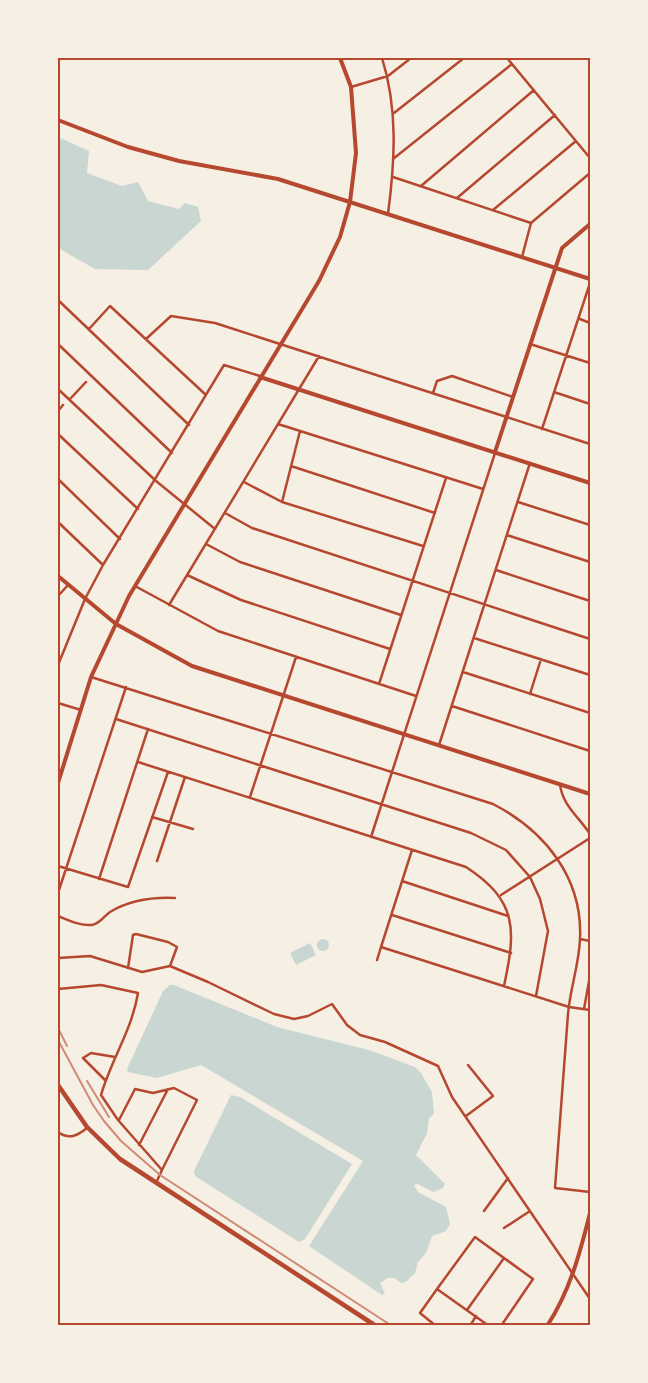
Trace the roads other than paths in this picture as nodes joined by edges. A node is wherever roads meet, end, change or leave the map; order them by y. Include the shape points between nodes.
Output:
1 (340, 58) edge
2 (382, 58) edge
3 (411, 58) edge
4 (464, 58) edge
5 (507, 58) edge
6 (512, 64) junction
7 (388, 76) junction
8 (351, 86) junction
9 (534, 90) junction
10 (394, 113) junction
11 (555, 115) junction
12 (58, 120) edge
13 (576, 140) junction
14 (590, 158) edge
15 (393, 159) junction
16 (590, 174) edge
17 (393, 177) junction
18 (421, 186) junction
19 (457, 198) junction
20 (350, 202) junction
21 (493, 210) junction
22 (388, 214) junction
23 (531, 223) junction
24 (590, 224) edge
25 (522, 257) junction
26 (555, 267) junction
27 (590, 279) edge
28 (590, 284) edge
29 (58, 300) edge
30 (580, 319) junction
31 (590, 323) edge
32 (89, 329) junction
33 (146, 339) junction
34 (280, 343) junction
35 (58, 344) edge
36 (530, 344) junction
37 (566, 355) junction
38 (319, 356) junction
39 (590, 363) edge
40 (260, 376) junction
41 (86, 382) dead end
42 (58, 388) edge
43 (300, 389) junction
44 (554, 392) junction
45 (433, 393) junction
46 (206, 395) junction
47 (513, 397) junction
48 (69, 399) junction
49 (590, 404) edge
50 (64, 405) dead end
51 (58, 411) edge
52 (507, 417) junction
53 (278, 424) junction
54 (189, 425) junction
55 (542, 429) junction
56 (300, 431) junction
57 (58, 434) edge
58 (590, 444) edge
59 (495, 452) junction
60 (172, 453) junction
61 (530, 463) junction
62 (291, 466) junction
63 (446, 478) junction
64 (58, 479) edge
65 (156, 481) junction
66 (244, 482) junction
67 (590, 483) edge
68 (483, 489) junction
69 (282, 502) junction
70 (518, 502) junction
71 (184, 504) junction
72 (138, 510) junction
73 (225, 513) junction
74 (434, 513) junction
75 (58, 522) edge
76 (590, 525) edge
77 (215, 529) junction
78 (507, 535) junction
79 (120, 539) junction
80 (206, 544) junction
81 (424, 546) junction
82 (590, 562) edge
83 (103, 565) junction
84 (496, 570) junction
85 (187, 575) junction
86 (58, 576) edge
87 (412, 581) junction
88 (68, 585) junction
89 (135, 586) junction
90 (449, 593) junction
91 (58, 596) edge
92 (86, 599) junction
93 (590, 601) edge
94 (485, 604) junction
95 (169, 606) junction
96 (401, 616) junction
97 (116, 624) junction
98 (474, 638) junction
99 (590, 639) edge
100 (390, 649) junction
101 (296, 656) junction
102 (541, 659) junction
103 (58, 665) edge
104 (463, 672) junction
105 (590, 675) edge
106 (91, 676) junction
107 (379, 684) junction
108 (126, 687) junction
109 (530, 694) junction
110 (284, 696) junction
111 (416, 696) junction
112 (58, 703) edge
113 (452, 706) junction
114 (81, 710) junction
115 (590, 713) edge
116 (116, 719) junction
117 (148, 729) junction
118 (271, 733) junction
119 (403, 735) junction
120 (439, 746) junction
121 (590, 751) edge
122 (138, 762) junction
123 (261, 766) junction
124 (168, 771) junction
125 (392, 771) junction
126 (185, 777) junction
127 (58, 783) edge
128 (560, 784) junction
129 (590, 794) edge
130 (250, 797) junction
131 (381, 804) junction
132 (152, 817) junction
133 (170, 822) junction
134 (193, 829) dead end
135 (590, 834) edge
136 (371, 837) junction
137 (590, 838) edge
138 (412, 850) junction
139 (558, 859) junction
140 (157, 861) dead end
141 (58, 866) edge
142 (66, 869) junction
143 (530, 877) junction
144 (99, 879) junction
145 (402, 881) junction
146 (58, 893) edge
147 (501, 896) junction
148 (175, 898) dead end
149 (392, 915) junction
150 (58, 916) edge
151 (508, 916) junction
152 (580, 939) junction
153 (590, 941) edge
154 (381, 947) junction
155 (511, 953) junction
156 (58, 958) edge
157 (377, 960) dead end
158 (170, 966) junction
159 (128, 968) junction
160 (590, 976) edge
161 (504, 986) junction
162 (58, 989) edge
163 (536, 996) junction
164 (569, 1007) junction
165 (584, 1009) junction
166 (590, 1010) edge
167 (115, 1057) junction
168 (468, 1065) dead end
169 (105, 1080) junction
170 (58, 1085) edge
171 (168, 1089) junction
172 (466, 1116) junction
173 (118, 1120) junction
174 (87, 1128) junction
175 (58, 1132) edge
176 (139, 1145) junction
177 (162, 1170) junction
178 (508, 1178) junction
179 (156, 1182) junction
180 (590, 1192) edge
181 (484, 1211) dead end
182 (530, 1211) junction
183 (590, 1213) edge
184 (504, 1228) dead end
185 (504, 1258) junction
186 (573, 1276) junction
187 (437, 1289) junction
188 (590, 1291) edge
189 (586, 1293) junction
190 (590, 1299) edge
191 (467, 1310) junction
192 (476, 1316) junction
193 (376, 1326) edge
194 (436, 1326) edge
195 (470, 1326) edge
196 (489, 1326) edge
197 (501, 1326) edge
198 (547, 1326) edge

1 - 8 street
2 - 7 street
3 - 7 street
4 - 10 street
5 - 6 street
6 - 9 street
6 - 15 street
7 - 8 street
7 - 10 street
8 - 20 street via 356,153
9 - 11 street
9 - 18 street
10 - 15 street
11 - 13 street
11 - 19 street
12 - 20 street via 128,147 179,161 278,179
13 - 14 street
13 - 21 street
15 - 17 street
16 - 23 street
17 - 18 street
17 - 22 street
18 - 19 street
19 - 21 street
20 - 22 street
20 - 34 street via 340,237 319,281
21 - 23 street
22 - 25 street
23 - 25 street
24 - 26 street via 562,248
25 - 26 street
26 - 27 street
26 - 36 street
28 - 30 street
29 - 32 street
30 - 31 street
30 - 37 street
32 - 33 street via 110,306
32 - 54 street
33 - 34 street via 171,316 215,323
33 - 46 street
34 - 38 street
34 - 40 street
35 - 60 street
36 - 37 street
36 - 47 street
37 - 39 street
37 - 44 street
38 - 43 street
38 - 45 street
40 - 43 street
40 - 46 street via 224,365
40 - 71 street
41 - 48 street
42 - 48 street
43 - 53 street
43 - 59 street
44 - 49 street
44 - 55 street
45 - 47 street via 437,381 452,376
45 - 52 street
46 - 54 street
47 - 52 street
48 - 65 street
50 - 51 street
52 - 55 street
52 - 59 street
53 - 56 street
53 - 66 street
54 - 60 street
55 - 58 street
56 - 62 street
56 - 63 street
57 - 72 street
59 - 61 street
59 - 68 street
60 - 65 street
61 - 67 street
61 - 70 street
62 - 69 street
62 - 74 street
63 - 68 street
63 - 74 street
64 - 79 street
65 - 71 street
65 - 72 street
66 - 69 street
66 - 73 street
68 - 90 street
69 - 81 street
70 - 76 street
70 - 78 street
71 - 77 street
71 - 89 street
72 - 79 street
73 - 77 street
73 - 87 street via 252,528
74 - 81 street
75 - 83 street
77 - 80 street
78 - 82 street
78 - 84 street
79 - 83 street
80 - 85 street
80 - 96 street via 240,562
81 - 87 street
83 - 92 street
84 - 93 street
84 - 94 street
85 - 95 street
85 - 100 street via 241,600
86 - 88 street
87 - 90 street
87 - 96 street
88 - 91 street
88 - 92 street
89 - 95 street
89 - 97 street
90 - 94 street
90 - 111 street
92 - 97 street
92 - 103 street
94 - 98 street
94 - 99 street
95 - 101 street via 218,631
96 - 100 street
97 - 106 street
97 - 110 street via 192,666
98 - 102 street
98 - 104 street
100 - 107 street
101 - 107 street
101 - 110 street
102 - 105 street
102 - 109 street
104 - 109 street
104 - 113 street
106 - 108 street
106 - 114 street
107 - 111 street
108 - 116 street
108 - 118 street
109 - 115 street
110 - 118 street
110 - 119 street
111 - 119 street
112 - 114 street
113 - 120 street
113 - 121 street
114 - 127 street
116 - 117 street
116 - 142 street
117 - 122 street
117 - 123 street
118 - 123 street
118 - 125 street
119 - 120 street
119 - 125 street
120 - 128 street
122 - 124 street
122 - 144 street
123 - 130 street
123 - 131 street
124 - 126 street
124 - 132 street
125 - 131 street
125 - 139 street via 509,812 537,833
126 - 130 street
126 - 133 street
128 - 129 street
128 - 135 street via 565,803
130 - 136 street
131 - 136 street
131 - 143 street via 471,833 506,850
132 - 133 street
132 - 144 street via 128,887
133 - 134 street
133 - 140 street
136 - 138 street
137 - 139 street
138 - 145 street
138 - 147 street via 466,866
139 - 143 street
139 - 152 street via 571,884 579,914
141 - 142 street
142 - 144 street
142 - 146 street
143 - 147 street
143 - 163 street via 540,899 548,931
145 - 149 street
145 - 151 street
147 - 151 street
148 - 150 street via 149,897 109,912 93,925
149 - 154 street
149 - 155 street
151 - 155 street via 512,929
152 - 153 street
152 - 164 street
154 - 157 street
154 - 161 street
155 - 161 street
156 - 159 street via 90,956
158 - 159 street via 142,972
158 - 159 street via 177,947 136,934 133,935
158 - 172 street via 274,1014 294,1019 332,1004 347,1025 360,1035 385,1042 438,1066 452,1097
160 - 165 street
161 - 163 street
162 - 167 street via 101,985 138,993 135,1015
163 - 164 street
164 - 165 street
164 - 180 street via 555,1188
165 - 166 street
167 - 169 street
167 - 169 street via 91,1053 83,1058
168 - 172 street via 493,1096
169 - 173 street via 101,1095
170 - 174 main road
171 - 173 street via 153,1092 136,1089
171 - 176 street
171 - 177 street via 174,1088 197,1100
172 - 178 street
173 - 176 street
174 - 175 street via 69,1137
174 - 179 main road via 120,1159
176 - 177 street
177 - 179 street
178 - 181 street
178 - 182 street
179 - 193 main road
182 - 184 street
182 - 186 street
183 - 186 street
185 - 187 street via 475,1237
185 - 191 street
185 - 197 street via 533,1279
186 - 189 street
186 - 198 street
187 - 191 street
187 - 194 street via 420,1313
188 - 189 street
189 - 190 street
191 - 192 street
192 - 195 street
192 - 196 street

